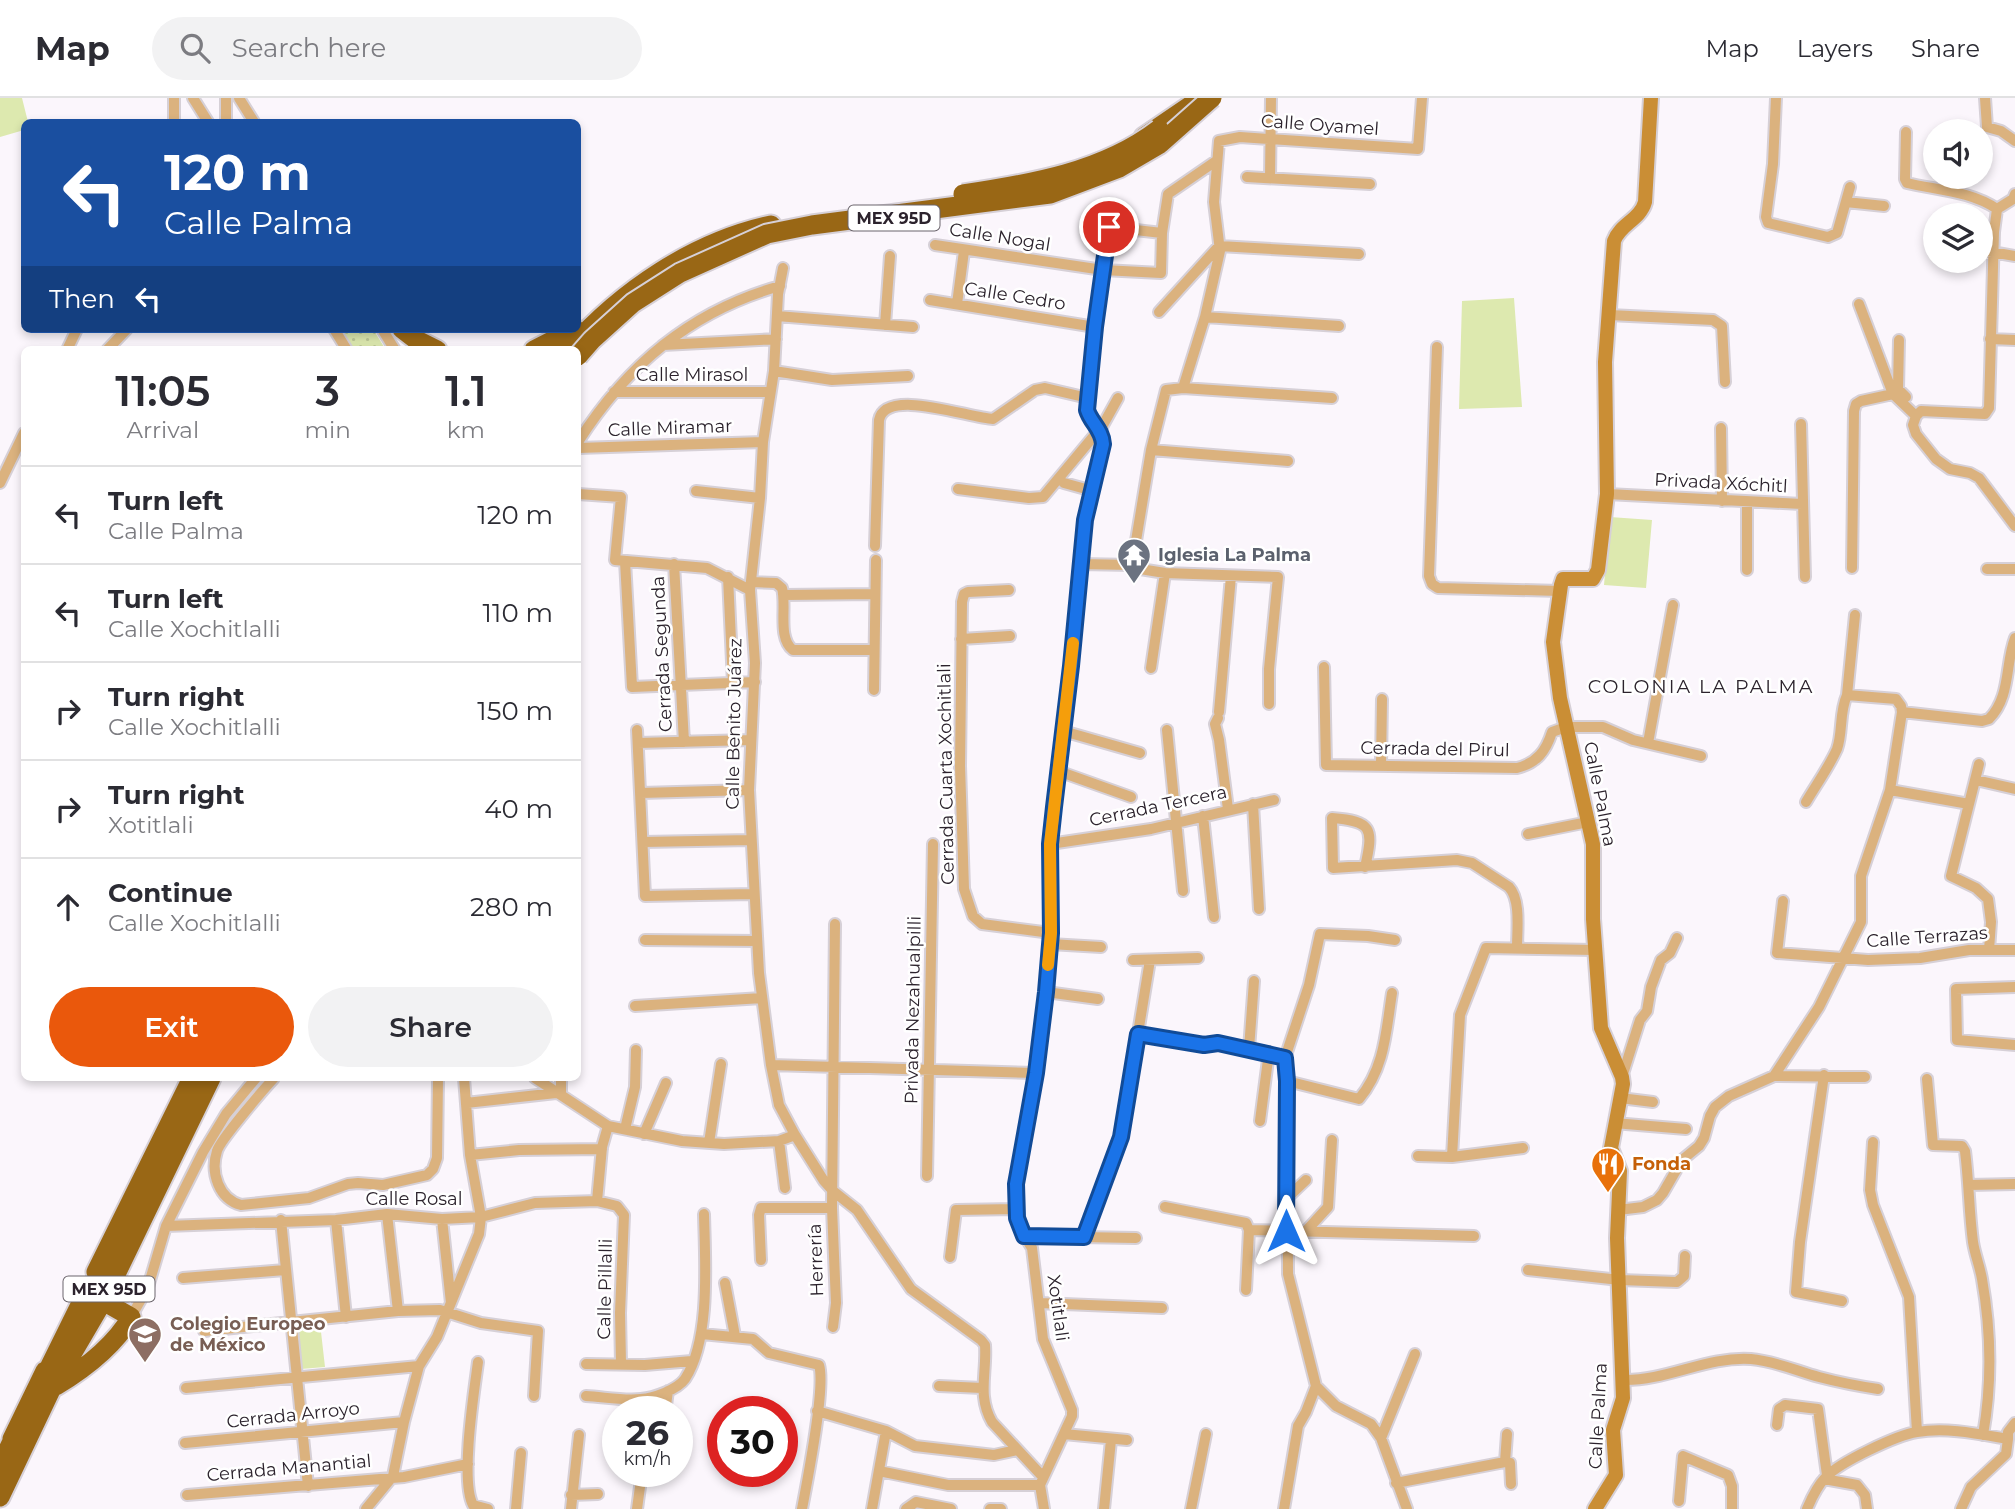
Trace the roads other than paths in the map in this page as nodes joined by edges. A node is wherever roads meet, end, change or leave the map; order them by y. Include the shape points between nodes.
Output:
1 (174, 98) edge
2 (193, 98) edge
3 (226, 98) edge
4 (239, 98) edge
5 (1199, 98) edge
6 (1212, 98) edge
7 (1221, 98) edge
8 (1271, 98) edge
9 (1422, 98) edge
10 (1651, 98) edge
11 (1776, 98) edge
12 (1985, 98) edge
13 (174, 119) edge
14 (206, 119) edge
15 (226, 119) edge
16 (252, 119) edge
17 (1906, 132) dead end
18 (1271, 140) junction
19 (2015, 141) edge
20 (1216, 161) junction
21 (1247, 177) dead end
22 (1269, 178) junction
23 (1370, 184) dead end
24 (1850, 187) dead end
25 (2015, 194) edge
26 (1846, 202) junction
27 (1884, 206) dead end
28 (1997, 209) junction
29 (1993, 226) edge
30 (1162, 233) junction
31 (934, 245) dead end
32 (1219, 246) junction
33 (964, 251) junction
34 (1993, 252) edge
35 (1359, 254) dead end
36 (890, 256) dead end
37 (2015, 256) edge
38 (783, 268) dead end
39 (1102, 270) junction
40 (1988, 273) edge
41 (779, 286) junction
42 (621, 298) junction
43 (930, 300) dead end
44 (957, 304) junction
45 (1859, 304) dead end
46 (1158, 312) dead end
47 (1608, 315) junction
48 (778, 316) junction
49 (1205, 317) junction
50 (581, 325) edge
51 (885, 325) junction
52 (1339, 326) dead end
53 (913, 327) dead end
54 (1095, 327) junction
55 (123, 333) edge
56 (407, 333) edge
57 (566, 333) edge
58 (776, 339) junction
59 (1990, 339) junction
60 (1899, 340) dead end
61 (2015, 340) edge
62 (663, 345) junction
63 (111, 346) edge
64 (429, 346) edge
65 (542, 346) edge
66 (574, 346) edge
67 (574, 346) edge
68 (1437, 347) dead end
69 (581, 354) edge
70 (581, 355) edge
71 (774, 371) junction
72 (908, 376) dead end
73 (1725, 382) dead end
74 (1183, 387) junction
75 (614, 392) junction
76 (770, 392) junction
77 (1893, 394) junction
78 (1088, 398) junction
79 (1118, 398) dead end
80 (1332, 398) dead end
81 (1918, 414) junction
82 (1801, 424) dead end
83 (1721, 428) dead end
84 (1099, 429) junction
85 (581, 437) edge
86 (21, 442) edge
87 (763, 442) junction
88 (581, 448) edge
89 (1151, 450) junction
90 (1288, 461) dead end
91 (0, 483) edge
92 (1064, 483) dead end
93 (958, 489) dead end
94 (696, 491) dead end
95 (1093, 491) junction
96 (581, 494) edge
97 (1607, 494) junction
98 (760, 498) junction
99 (1722, 501) junction
100 (1747, 502) junction
101 (1802, 504) junction
102 (2015, 526) edge
103 (874, 546) dead end
104 (876, 560) dead end
105 (620, 561) junction
106 (674, 564) junction
107 (1080, 564) junction
108 (1132, 565) junction
109 (1852, 568) dead end
110 (1987, 569) dead end
111 (2015, 569) edge
112 (1747, 570) dead end
113 (1165, 573) junction
114 (1231, 576) junction
115 (728, 577) junction
116 (1805, 577) dead end
117 (751, 586) junction
118 (1009, 590) dead end
119 (1560, 591) junction
120 (875, 594) junction
121 (784, 595) junction
122 (1673, 605) dead end
123 (1855, 615) dead end
124 (1010, 636) dead end
125 (2015, 638) edge
126 (961, 639) junction
127 (874, 650) junction
128 (1324, 667) dead end
129 (1151, 668) dead end
130 (755, 682) junction
131 (733, 683) junction
132 (682, 685) junction
133 (874, 690) dead end
134 (1847, 695) junction
135 (1382, 699) dead end
136 (1269, 704) dead end
137 (1902, 712) junction
138 (1566, 727) junction
139 (636, 730) dead end
140 (1167, 730) dead end
141 (1063, 731) junction
142 (750, 740) junction
143 (684, 742) junction
144 (638, 743) junction
145 (1648, 743) junction
146 (1140, 752) dead end
147 (1701, 756) dead end
148 (1979, 764) dead end
149 (1381, 765) junction
150 (1058, 771) junction
151 (1976, 780) junction
152 (2015, 789) edge
153 (749, 790) junction
154 (1890, 790) junction
155 (642, 793) junction
156 (1131, 797) dead end
157 (1274, 800) dead end
158 (1806, 802) dead end
159 (1253, 804) junction
160 (1969, 804) junction
161 (1228, 809) junction
162 (1203, 816) junction
163 (1588, 822) junction
164 (1176, 823) junction
165 (1528, 834) dead end
166 (751, 840) junction
167 (643, 842) junction
168 (933, 844) dead end
169 (1050, 844) junction
170 (1365, 867) junction
171 (1183, 891) dead end
172 (754, 894) junction
173 (1783, 901) dead end
174 (1259, 909) dead end
175 (1214, 917) dead end
176 (835, 924) dead end
177 (2015, 936) edge
178 (1051, 938) junction
179 (1677, 938) dead end
180 (645, 940) dead end
181 (1395, 940) dead end
182 (757, 941) junction
183 (1101, 947) dead end
184 (1517, 948) junction
185 (1595, 950) junction
186 (1989, 950) junction
187 (2013, 950) edge
188 (1198, 958) dead end
189 (1841, 958) junction
190 (1133, 960) dead end
191 (1150, 960) junction
192 (1254, 981) dead end
193 (2015, 987) edge
194 (1046, 992) junction
195 (1392, 993) dead end
196 (762, 998) junction
197 (1098, 999) dead end
198 (635, 1006) dead end
199 (1138, 1034) junction
200 (2015, 1045) edge
201 (1249, 1049) junction
202 (636, 1050) dead end
203 (1269, 1052) junction
204 (1285, 1058) junction
205 (721, 1064) dead end
206 (771, 1065) junction
207 (834, 1068) junction
208 (930, 1069) junction
209 (1036, 1073) junction
210 (1824, 1075) junction
211 (1774, 1076) junction
212 (1622, 1077) junction
213 (1865, 1077) dead end
214 (1927, 1079) dead end
215 (189, 1081) edge
216 (197, 1081) edge
217 (210, 1081) edge
218 (254, 1081) edge
219 (272, 1081) edge
220 (438, 1081) edge
221 (464, 1081) edge
222 (540, 1081) edge
223 (561, 1081) edge
224 (1287, 1081) junction
225 (666, 1083) dead end
226 (559, 1094) junction
227 (1620, 1098) junction
228 (1653, 1102) dead end
229 (466, 1103) junction
230 (1261, 1121) dead end
231 (1614, 1123) junction
232 (608, 1126) junction
233 (625, 1129) junction
234 (1686, 1129) dead end
235 (644, 1134) junction
236 (795, 1135) junction
237 (1332, 1139) dead end
238 (779, 1141) junction
239 (1873, 1142) dead end
240 (709, 1143) junction
241 (1523, 1148) dead end
242 (602, 1149) junction
243 (470, 1155) junction
244 (1418, 1156) dead end
245 (1452, 1157) junction
246 (927, 1176) dead end
247 (1306, 1180) dead end
248 (1969, 1185) junction
249 (2015, 1185) edge
250 (785, 1188) dead end
251 (833, 1191) junction
252 (1287, 1198) junction
253 (597, 1201) junction
254 (1165, 1207) dead end
255 (832, 1208) junction
256 (1016, 1209) junction
257 (1618, 1210) junction
258 (387, 1214) junction
259 (704, 1214) dead end
260 (624, 1215) joint
261 (481, 1217) junction
262 (281, 1220) junction
263 (336, 1220) junction
264 (442, 1220) junction
265 (166, 1226) junction
266 (1250, 1230) junction
267 (1286, 1231) junction
268 (1306, 1231) junction
269 (1024, 1236) junction
270 (1474, 1236) dead end
271 (1084, 1237) junction
272 (1136, 1238) dead end
273 (1685, 1256) dead end
274 (950, 1257) dead end
275 (761, 1260) dead end
276 (285, 1270) junction
277 (1528, 1270) dead end
278 (183, 1278) dead end
279 (1620, 1280) junction
280 (725, 1283) dead end
281 (1246, 1290) dead end
282 (103, 1301) junction
283 (1842, 1301) dead end
284 (1039, 1303) junction
285 (450, 1308) junction
286 (1162, 1308) dead end
287 (398, 1311) junction
288 (131, 1317) junction
289 (346, 1317) junction
290 (290, 1324) junction
291 (833, 1327) dead end
292 (204, 1331) dead end
293 (702, 1334) junction
294 (735, 1336) junction
295 (1415, 1354) dead end
296 (692, 1361) junction
297 (478, 1362) dead end
298 (621, 1363) junction
299 (586, 1364) dead end
300 (419, 1366) junction
301 (297, 1378) junction
302 (1623, 1380) junction
303 (1316, 1386) junction
304 (939, 1387) dead end
305 (186, 1388) dead end
306 (982, 1388) junction
307 (1878, 1389) dead end
308 (51, 1390) junction
309 (668, 1391) junction
310 (534, 1396) dead end
311 (586, 1396) dead end
312 (667, 1396) edge
313 (817, 1411) junction
314 (404, 1422) junction
315 (2015, 1423) edge
316 (1777, 1425) dead end
317 (886, 1431) junction
318 (1917, 1432) junction
319 (303, 1433) junction
320 (1063, 1434) junction
321 (1206, 1434) dead end
322 (1507, 1434) dead end
323 (579, 1435) dead end
324 (1983, 1435) junction
325 (1381, 1438) junction
326 (2008, 1439) junction
327 (1111, 1440) junction
328 (1127, 1440) dead end
329 (185, 1443) dead end
330 (1017, 1450) junction
331 (521, 1453) dead end
332 (1507, 1462) junction
333 (0, 1464) edge
334 (468, 1464) junction
335 (880, 1471) junction
336 (393, 1476) junction
337 (0, 1477) edge
338 (1826, 1477) junction
339 (1042, 1481) junction
340 (1396, 1483) junction
341 (1511, 1484) dead end
342 (308, 1486) junction
343 (640, 1487) edge
344 (598, 1494) dead end
345 (187, 1495) dead end
346 (571, 1495) junction
347 (0, 1497) edge
348 (1679, 1501) dead end
349 (366, 1509) edge
350 (488, 1509) edge
351 (516, 1509) edge
352 (571, 1509) edge
353 (637, 1509) edge
354 (802, 1509) edge
355 (872, 1509) edge
356 (906, 1509) edge
357 (951, 1509) edge
358 (990, 1509) edge
359 (1001, 1509) edge
360 (1044, 1509) edge
361 (1104, 1509) edge
362 (1191, 1509) edge
363 (1284, 1509) edge
364 (1407, 1509) edge
365 (1595, 1509) edge
366 (1732, 1509) edge
367 (1807, 1509) edge
368 (1867, 1509) edge
369 (1961, 1509) edge

1 - 13 street
2 - 14 street
3 - 15 street
4 - 16 street
5 - 42 highway, MEX 95D via 1111,158 1060,178 1030,187 764,227 708,246
5 - 66 highway, bridge via 1154,133 1113,155 1047,179 765,225 721,239 673,264 623,299
6 - 69 highway, bridge via 1160,144 1119,169 1050,194 767,234 680,273 633,303
7 - 70 highway, MEX 95D via 1161,145 1081,185 996,205 808,229 717,257 638,304
8 - 18 street
9 - 18 street, Calle Oyamel via 1418,149
10 - 47 street via 1645,202 1642,212 1618,231 1614,241
11 - 26 street via 1768,223 1833,236
12 - 19 street via 1987,127
17 - 28 street via 1907,183 1961,194
18 - 20 street, Calle Oyamel via 1240,137 1219,141
18 - 22 street
20 - 30 street via 1168,194
20 - 32 street via 1214,218
21 - 22 street
22 - 23 street
24 - 26 street
25 - 28 street
26 - 27 street
28 - 29 street
30 - 39 street via 1109,227
30 - 39 street, Calle Nogal via 1161,274
31 - 33 street, Calle Nogal
32 - 35 street
32 - 46 street
32 - 49 street
33 - 39 street, Calle Nogal
33 - 44 street
34 - 37 street
36 - 51 street
38 - 41 street, Calle Benito Juárez
39 - 54 street
40 - 59 street
41 - 48 street, Calle Benito Juárez
41 - 62 street via 719,308
42 - 50 highway
42 - 67 highway, MEX 95D
43 - 44 street, Calle Cedro
44 - 54 street, Calle Cedro
45 - 77 street
47 - 73 street via 1719,322
47 - 97 street
48 - 51 street
48 - 58 street, Calle Benito Juárez
49 - 52 street
49 - 74 street
51 - 53 street
54 - 78 street
55 - 63 street
56 - 64 highway
57 - 65 highway
58 - 62 street
58 - 71 street, Calle Benito Juárez
59 - 61 street
59 - 81 street via 1989,408 1985,414
60 - 81 street via 1898,389
62 - 75 street
68 - 119 street via 1429,576 1433,584 1438,588
71 - 72 street via 832,380
71 - 76 street, Calle Benito Juárez
74 - 80 street
74 - 89 street via 1166,390
75 - 76 street, Calle Mirasol
75 - 85 street
76 - 87 street, Calle Benito Juárez
77 - 81 street
77 - 109 street via 1861,401 1854,411
78 - 84 street via 1089,417
78 - 103 street via 1035,390 993,419 922,405 886,408 879,420
79 - 84 street
81 - 102 street via 1913,425 1916,434 1936,459 1979,478
82 - 101 street
83 - 99 street
84 - 93 street via 1044,497
84 - 95 street, Xotitlali via 1103,444
86 - 91 street
87 - 88 street, Calle Miramar
87 - 98 street, Calle Benito Juárez
89 - 90 street
89 - 108 street
92 - 95 street
94 - 98 street
95 - 107 street, Xotitlali
96 - 105 street via 621,497
97 - 99 street, Privada Xóchitl
97 - 119 street via 1597,575 1593,579 1563,579
98 - 117 street, Calle Benito Juárez
99 - 100 street, Privada Xóchitl
100 - 101 street, Privada Xóchitl
100 - 112 street
101 - 116 street, Privada Xóchitl
104 - 120 street
105 - 106 street
105 - 132 street via 632,687
106 - 115 street via 707,568
106 - 132 street, Cerrada Segunda
107 - 108 street
107 - 141 street, Xotitlali
108 - 113 street
110 - 111 street
113 - 114 street
113 - 129 street
114 - 136 street via 1278,577
114 - 161 street via 1214,724
115 - 117 street
115 - 131 street
117 - 121 street via 776,583
117 - 130 street, Calle Benito Juárez
118 - 126 street, Cerrada Cuarta Xochitlali via 964,594
119 - 138 street, Calle Palma via 1553,642
120 - 121 street
120 - 127 street
121 - 127 street via 785,638 793,650
122 - 145 street
123 - 134 street
124 - 126 street
125 - 137 street via 2008,678 1989,719
126 - 178 street, Cerrada Cuarta Xochitlali via 960,765 969,907 982,924
127 - 133 street
128 - 149 street, Cerrada del Pirul via 1326,765
130 - 131 street
130 - 142 street, Calle Benito Juárez
131 - 132 street
132 - 143 street, Cerrada Segunda
134 - 137 street via 1896,699
134 - 158 street via 1836,750
135 - 149 street
137 - 154 street
138 - 145 street via 1603,727
138 - 149 street, Cerrada del Pirul via 1552,732 1543,753 1531,764 1517,768
138 - 163 street, Calle Palma
139 - 144 street
140 - 164 street
141 - 146 street
141 - 150 street, Xotitlali
142 - 143 street
142 - 153 street, Calle Benito Juárez
143 - 144 street
144 - 155 street
145 - 147 street
148 - 151 street
150 - 156 street
150 - 169 street, Xotitlali
151 - 152 street
151 - 160 street
153 - 155 street
153 - 166 street, Calle Benito Juárez
154 - 160 street
154 - 189 street via 1861,876 1861,922
155 - 167 street
157 - 159 street, Cerrada Tercera
159 - 161 street, Cerrada Tercera
159 - 174 street
160 - 186 street via 1951,876 1988,899
161 - 162 street, Cerrada Tercera
162 - 164 street, Cerrada Tercera
162 - 175 street
163 - 165 street
163 - 185 street, Calle Palma via 1593,844
164 - 169 street, Cerrada Tercera
164 - 171 street
166 - 167 street
166 - 172 street, Calle Benito Juárez
167 - 172 street via 645,896
168 - 208 street, Privada Nezahualpilli
169 - 178 street, Xotitlali
170 - 170 street via 1333,868 1332,818 1363,823 1370,840
170 - 184 street via 1457,860 1472,863 1514,892
172 - 182 street, Calle Benito Juárez
173 - 189 street, Calle Terrazas via 1777,953
176 - 207 street, Herrería
177 - 187 street
178 - 183 street, Cerrada Cuarta Xochitlali
178 - 194 street, Xotitlali
179 - 212 street via 1661,960
180 - 182 street
181 - 204 street via 1320,934
182 - 196 street, Calle Benito Juárez
184 - 185 street
184 - 245 street via 1486,948 1460,1015
185 - 212 street, Calle Palma via 1601,1028
186 - 187 street, Calle Terrazas
186 - 189 street, Calle Terrazas via 1920,958
188 - 191 street
189 - 211 street via 1819,1007
190 - 191 street
191 - 199 street
192 - 201 street
193 - 200 street via 1956,989 1957,1040
194 - 197 street
194 - 209 street, Xotitlali
195 - 224 street via 1380,1065 1359,1099
196 - 198 street
196 - 206 street, Calle Benito Juárez
199 - 201 street
199 - 271 street via 1121,1137
201 - 203 street
202 - 233 street via 635,1087
203 - 204 street
203 - 230 street
204 - 224 street
205 - 240 street
206 - 207 street
206 - 236 street, Calle Benito Juárez via 779,1105
207 - 208 street
207 - 251 street, Herrería
208 - 209 street
208 - 246 street, Privada Nezahualpilli
209 - 256 street, Xotitlali via 1019,1161
210 - 211 street
210 - 213 street
210 - 283 street via 1796,1292
211 - 257 street via 1715,1107 1704,1138 1682,1160 1657,1200
212 - 227 street, Calle Palma
214 - 248 street via 1933,1145 1962,1146
215 - 333 highway, MEX 95D
216 - 337 highway
217 - 282 highway, MEX 95D
218 - 265 street via 203,1152
219 - 220 street via 217,1149 220,1191 241,1205 309,1198 348,1184 383,1185 427,1175 437,1158
221 - 229 street
222 - 226 street
223 - 226 street
224 - 252 street
225 - 235 street
226 - 229 street
226 - 232 street
227 - 228 street
227 - 231 street, Calle Palma
229 - 243 street
231 - 234 street
231 - 257 street, Calle Palma via 1611,1148 1620,1171
232 - 233 street
232 - 242 street
233 - 235 street
235 - 240 street
236 - 238 street
236 - 251 street, Calle Benito Juárez
237 - 268 street via 1328,1207
238 - 240 street
238 - 250 street
239 - 318 street via 1873,1205 1909,1297
241 - 245 street
242 - 243 street
242 - 253 street
243 - 261 street
244 - 245 street
247 - 252 street
248 - 249 street
248 - 324 street via 1989,1352 1989,1403
251 - 255 street, Herrería
251 - 306 street via 858,1210 911,1289 981,1340 985,1351
252 - 267 street
253 - 260 street, Calle Rosal via 617,1206
253 - 261 street, Calle Rosal via 535,1203
254 - 266 street via 1246,1223
255 - 275 street via 761,1208
255 - 291 street, Herrería
256 - 269 street, Xotitlali
256 - 274 street via 956,1210
257 - 279 street, Calle Palma
258 - 263 street, Calle Rosal
258 - 264 street, Calle Rosal
258 - 287 street
259 - 293 street
260 - 298 street, Calle Pillalli
261 - 264 street, Calle Rosal
261 - 285 street via 480,1234
262 - 263 street, Calle Rosal
262 - 265 street, Calle Rosal
262 - 276 street
263 - 289 street
264 - 285 street
265 - 288 street via 148,1287
266 - 267 street
266 - 281 street
267 - 268 street
267 - 303 street via 1288,1274
268 - 270 street
269 - 271 street
269 - 284 street, Xotitlali via 1032,1248
271 - 272 street
273 - 279 street via 1684,1276 1677,1282
276 - 278 street
276 - 290 street
277 - 279 street
279 - 302 street, Calle Palma
280 - 294 street
282 - 288 highway
282 - 308 highway, MEX 95D
284 - 286 street
284 - 320 street, Xotitlali via 1046,1352 1072,1410
285 - 287 street
285 - 300 street
285 - 310 street via 481,1323 538,1331
287 - 289 street
288 - 308 highway via 103,1350
289 - 290 street
290 - 292 street
290 - 301 street
293 - 294 street
293 - 296 street
294 - 313 street via 753,1339 776,1356 819,1365
295 - 325 street
296 - 298 street
296 - 309 street via 684,1381
297 - 334 street
298 - 299 street
300 - 301 street
300 - 314 street
301 - 305 street
301 - 319 street
302 - 307 street via 1750,1359
302 - 365 street, Calle Palma via 1623,1398 1613,1430 1616,1475
303 - 325 street via 1336,1406 1371,1424
303 - 363 street via 1298,1426
304 - 306 street
306 - 330 street via 992,1422
308 - 347 highway, MEX 95D
309 - 311 street via 641,1399
309 - 312 street
313 - 317 street
313 - 354 street
314 - 319 street, Cerrada Arroyo
314 - 336 street
315 - 326 street
316 - 338 street via 1779,1409 1785,1405 1818,1409
317 - 330 street via 915,1446 939,1450 994,1455
317 - 335 street
318 - 324 street
318 - 338 street via 1870,1451
319 - 329 street, Cerrada Arroyo
319 - 342 street
320 - 327 street
320 - 339 street, Xotitlali
321 - 362 street
322 - 332 street
323 - 346 street
324 - 326 street
325 - 340 street
326 - 369 street via 2006,1454 1971,1486
327 - 328 street
327 - 361 street
330 - 339 street
331 - 351 street
332 - 340 street
332 - 341 street
334 - 336 street, Cerrada Manantial
334 - 350 street via 473,1505
335 - 339 street via 947,1485
335 - 355 street
336 - 342 street, Cerrada Manantial
336 - 349 street
338 - 367 street
338 - 368 street via 1857,1485 1865,1495
339 - 360 street
340 - 364 street
342 - 345 street, Cerrada Manantial
343 - 353 street
344 - 346 street
346 - 352 street
348 - 366 street via 1683,1456 1728,1475
356 - 357 street via 916,1503
358 - 359 street

